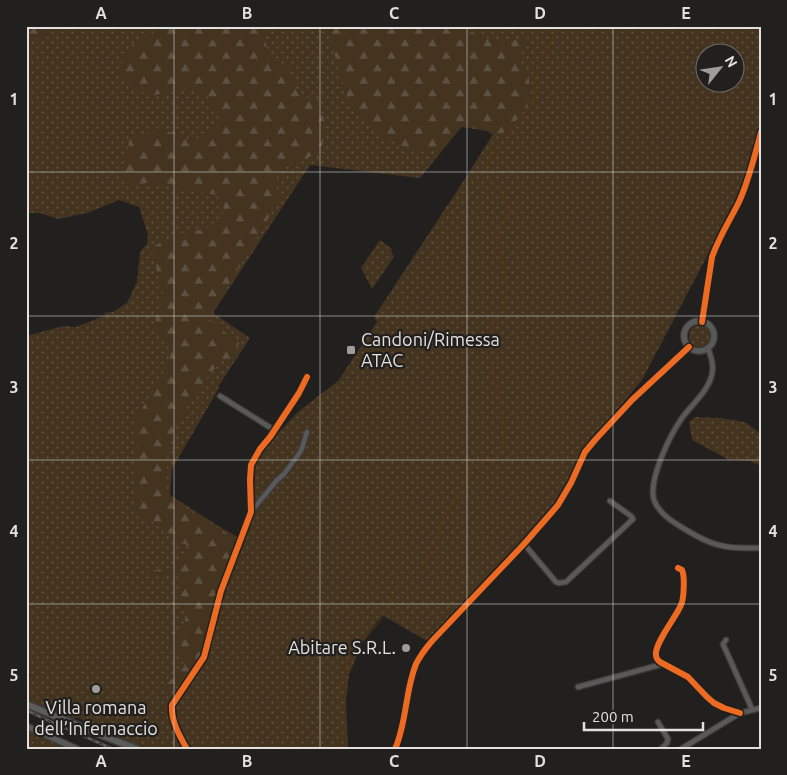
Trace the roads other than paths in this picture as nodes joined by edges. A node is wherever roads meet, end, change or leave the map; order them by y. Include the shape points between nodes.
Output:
1 (761, 132) edge
2 (702, 322) junction
3 (689, 347) junction
4 (708, 348) junction
5 (307, 377) dead end
6 (220, 396) dead end
7 (274, 430) junction
8 (307, 432) dead end
9 (610, 501) dead end
10 (251, 512) junction
11 (524, 544) junction
12 (761, 548) edge
13 (678, 568) dead end
14 (726, 640) dead end
15 (663, 664) junction
16 (578, 687) dead end
17 (26, 704) edge
18 (761, 708) edge
19 (752, 709) junction
20 (740, 713) junction
21 (658, 722) dead end
22 (26, 726) edge
23 (186, 748) edge
24 (77, 749) edge
25 (137, 749) edge
26 (395, 749) edge
27 (660, 749) edge
28 (681, 749) edge

1 - 2 street via 740,200 715,248
2 - 3 street via 696,322 686,330 685,339
2 - 4 street via 711,327 714,336
3 - 4 street via 699,351
3 - 11 street via 627,404 595,440 585,452 558,505
4 - 12 street via 713,366 710,381 681,419 667,444 656,473 654,500 667,518 708,542
5 - 7 street
6 - 7 street
7 - 10 street via 252,465
8 - 10 street via 301,451
9 - 11 street via 633,519 566,582 556,582
10 - 23 street via 221,591 204,657 172,704 174,723
11 - 26 street via 424,651 413,674 403,728
13 - 15 street via 684,574 682,603 656,650 656,658
14 - 19 street via 722,644
15 - 16 street
15 - 20 street via 688,677 714,703
17 - 25 main road
18 - 19 street
19 - 20 street
20 - 28 street
21 - 27 street via 668,739
22 - 24 street

